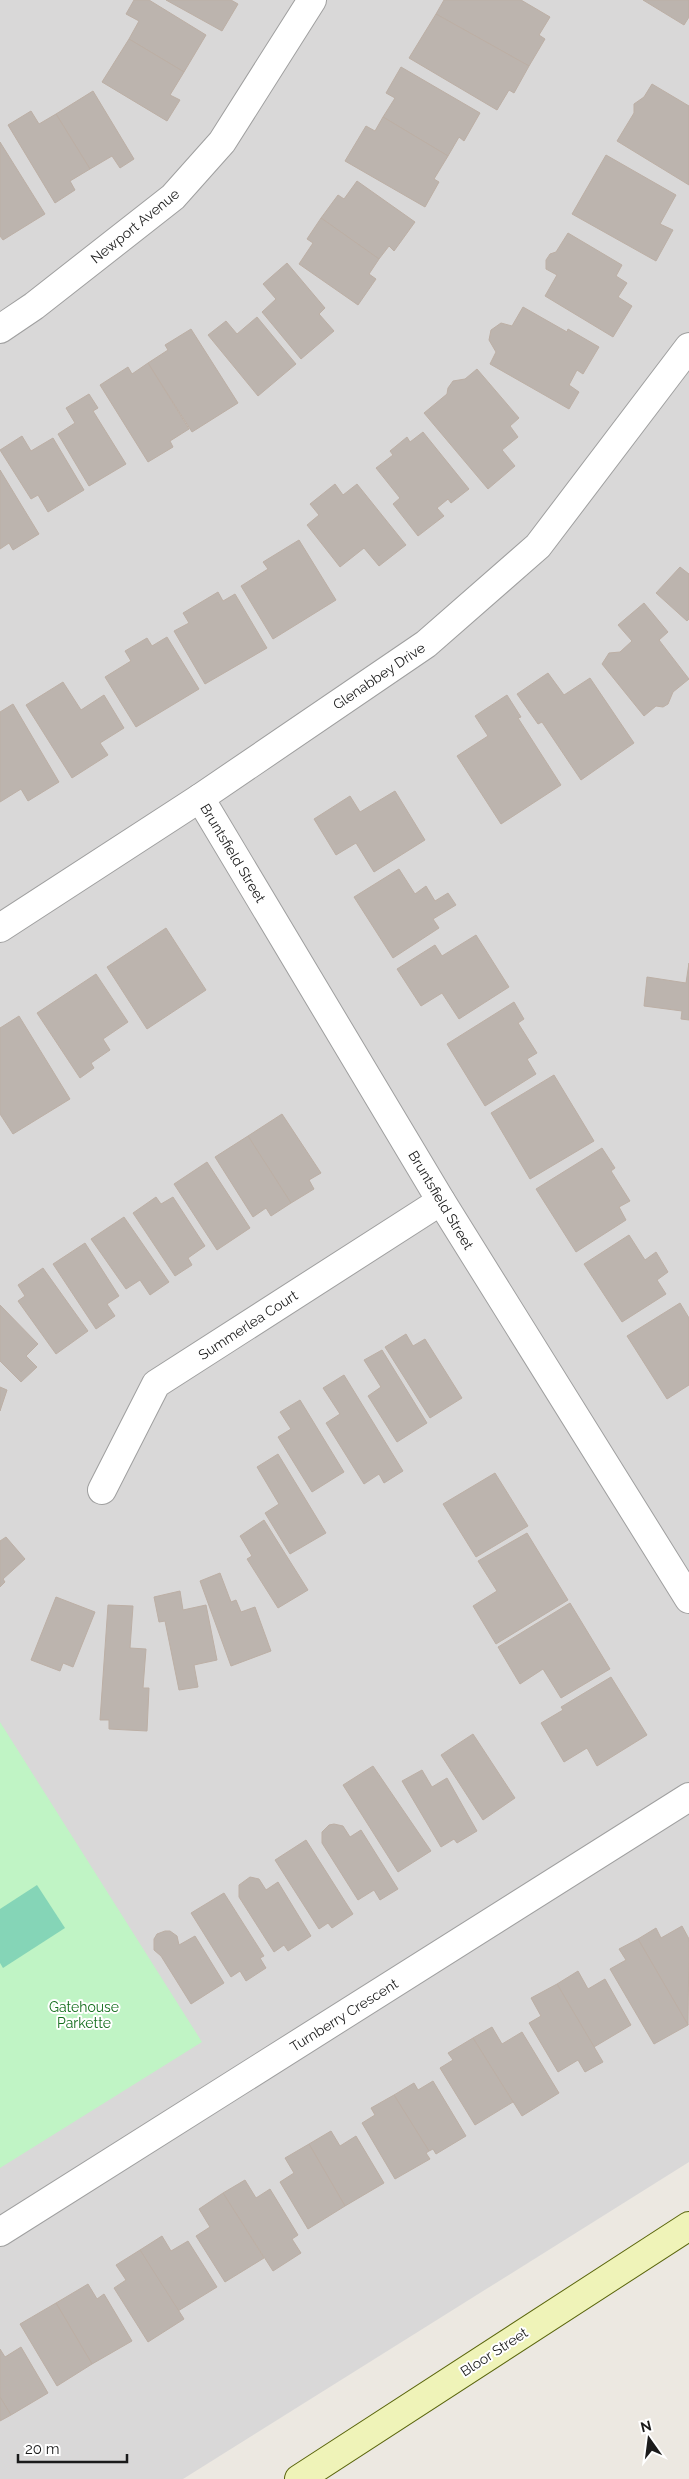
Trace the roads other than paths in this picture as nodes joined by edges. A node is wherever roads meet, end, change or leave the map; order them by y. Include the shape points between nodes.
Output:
1 (312, 0) edge
2 (0, 329) edge
3 (689, 347) edge
4 (200, 798) junction
5 (0, 928) edge
6 (441, 1201) junction
7 (102, 1490) dead end
8 (689, 1599) edge
9 (689, 1798) edge
10 (689, 2226) edge
11 (0, 2232) edge
12 (299, 2479) edge

1 - 2 street, Newport Avenue via 222,142 173,198
3 - 4 street, Glenabbey Drive via 538,546 426,644
4 - 5 street, Glenabbey Drive
4 - 6 street, Bruntsfield Street
6 - 7 street, Summerlea Court via 156,1384
6 - 8 street, Bruntsfield Street
9 - 11 street, Turnberry Crescent
10 - 12 main road, Bloor Street

